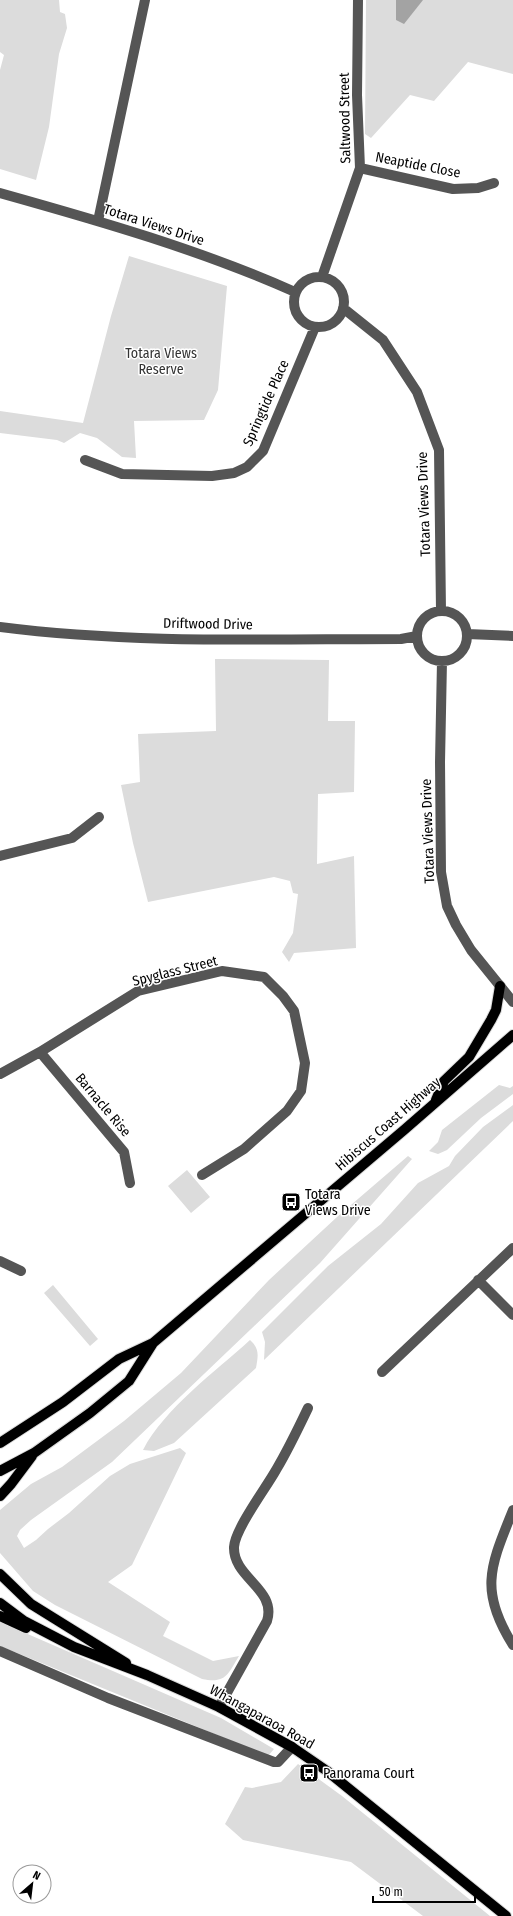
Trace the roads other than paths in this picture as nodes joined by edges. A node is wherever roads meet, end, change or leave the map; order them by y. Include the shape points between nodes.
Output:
1 (145, 0) edge
2 (358, 0) edge
3 (360, 168) junction
4 (494, 184) dead end
5 (0, 193) edge
6 (98, 221) junction
7 (322, 277) junction
8 (296, 292) junction
9 (343, 308) junction
10 (315, 327) junction
11 (85, 460) dead end
12 (441, 611) junction
13 (0, 628) edge
14 (467, 634) junction
15 (416, 636) junction
16 (513, 636) edge
17 (442, 661) junction
18 (99, 817) dead end
19 (0, 856) edge
20 (500, 986) junction
21 (513, 1002) edge
22 (513, 1034) edge
23 (40, 1052) junction
24 (0, 1074) edge
25 (434, 1104) junction
26 (202, 1175) dead end
27 (130, 1183) dead end
28 (513, 1248) edge
29 (0, 1261) edge
30 (21, 1270) dead end
31 (478, 1280) junction
32 (513, 1315) edge
33 (153, 1343) junction
34 (382, 1372) dead end
35 (308, 1408) dead end
36 (0, 1443) edge
37 (34, 1453) junction
38 (0, 1471) edge
39 (0, 1496) edge
40 (513, 1510) edge
41 (0, 1574) edge
42 (0, 1603) edge
43 (0, 1616) edge
44 (513, 1644) edge
45 (74, 1647) junction
46 (0, 1651) edge
47 (147, 1675) junction
48 (219, 1707) junction
49 (292, 1747) junction
50 (506, 1916) edge

1 - 6 street
2 - 3 street, Saltwood Street via 357,95
3 - 4 street, Neaptide Close via 454,189
3 - 7 street, Saltwood Street
5 - 6 street, Totara Views Drive
6 - 8 street, Totara Views Drive via 258,275
7 - 8 street via 306,280
7 - 9 street via 339,287 344,300
8 - 10 street via 293,300 298,317
9 - 10 street via 331,324
9 - 12 street, Totara Views Drive via 383,340 417,392 439,450
10 - 11 street, Springtide Place via 263,451 247,467 234,473 212,476 122,474
12 - 14 street via 461,620
12 - 15 street via 433,612 421,622
13 - 15 street, Driftwood Drive via 60,635 224,639 401,639
14 - 16 street
14 - 17 street via 463,650 450,660
15 - 17 street via 424,654 436,661
17 - 20 street, Totara Views Drive via 441,872 447,906 471,950
18 - 19 street via 72,838
20 - 21 street, Totara Views Drive
20 - 25 main road via 496,1010 491,1020 469,1057 444,1081
22 - 25 main road, Hibiscus Coast Highway
23 - 24 street, Spyglass Street
23 - 26 street, Spyglass Street via 138,991 222,971 264,977 280,992 294,1011 304,1063 301,1091 287,1111 244,1149
23 - 27 street, Barnacle Rise via 124,1152
25 - 33 main road, Hibiscus Coast Highway
28 - 31 street
29 - 30 street
31 - 32 street
31 - 34 street
33 - 36 main road, Hibiscus Coast Highway via 119,1359 63,1402
33 - 37 main road, Hibiscus Coast Highway via 128,1381 90,1413
35 - 48 street via 278,1468 235,1538 238,1563 268,1603 269,1612 267,1621
37 - 38 main road, Hibiscus Coast Highway
37 - 39 main road
40 - 44 street via 496,1550 491,1584 498,1618
41 - 47 main road, Whangaparaoa Road via 31,1604 54,1620
42 - 45 main road, Whangaparaoa Road via 24,1621
43 - 45 main road via 54,1642
45 - 47 main road, Whangaparaoa Road
46 - 49 street via 108,1698 274,1762 278,1762
47 - 48 main road, Whangaparaoa Road
48 - 49 main road, Whangaparaoa Road
49 - 50 main road, Whangaparaoa Road via 327,1771

